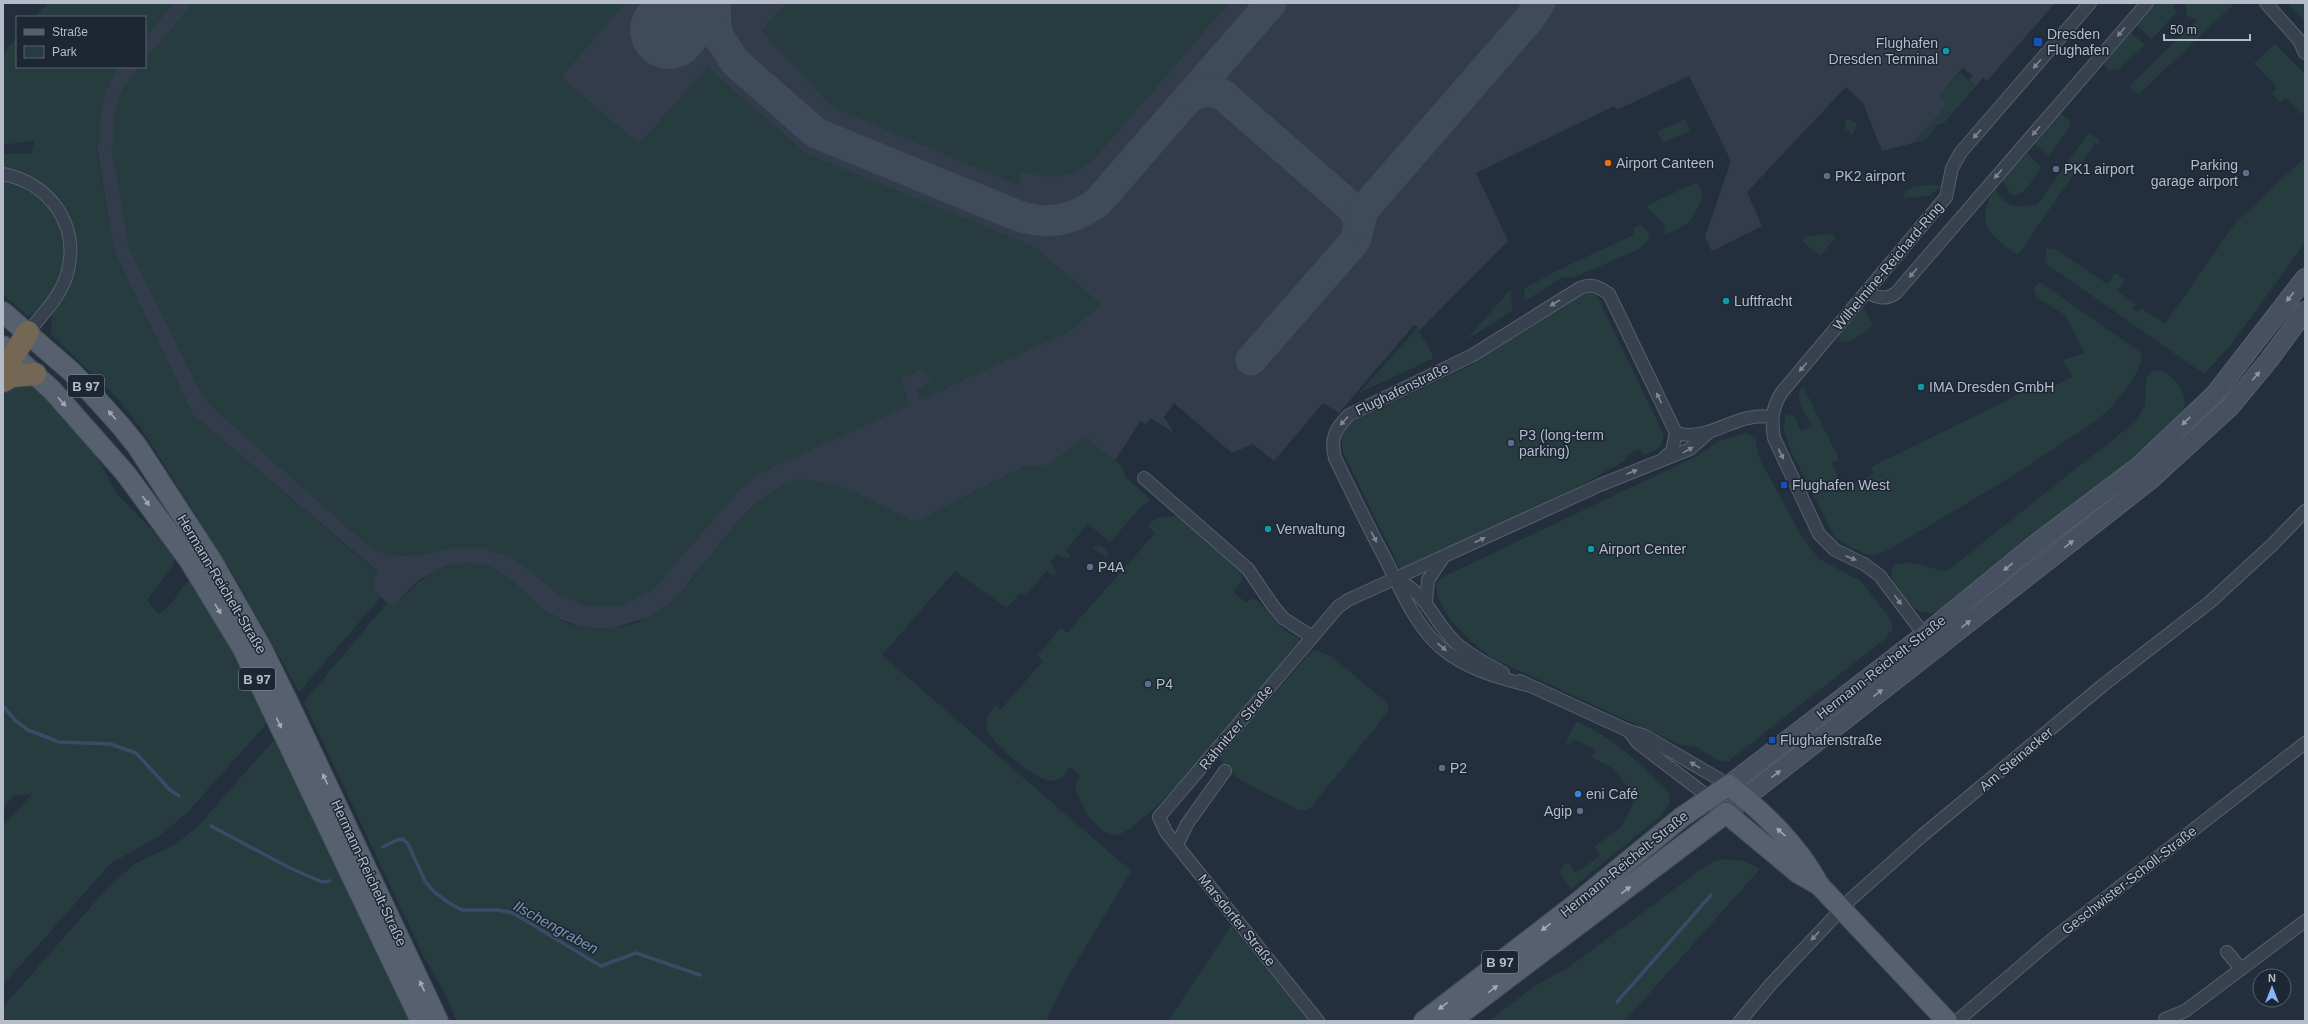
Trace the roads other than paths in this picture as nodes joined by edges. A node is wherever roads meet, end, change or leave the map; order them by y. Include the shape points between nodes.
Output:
1 (2090, 3) edge
2 (2146, 3) edge
3 (2266, 3) edge
4 (2305, 53) edge
5 (3, 174) edge
6 (2305, 278) edge
7 (1866, 292) junction
8 (2305, 311) edge
9 (3, 312) edge
10 (28, 332) junction
11 (6, 355) edge
12 (35, 374) junction
13 (3, 381) edge
14 (1772, 417) junction
15 (1676, 433) junction
16 (1708, 433) junction
17 (1664, 458) junction
18 (1144, 478) dead end
19 (2305, 510) edge
20 (1444, 557) junction
21 (1395, 578) junction
22 (1426, 601) junction
23 (1312, 637) junction
24 (1929, 641) junction
25 (1527, 685) junction
26 (1628, 731) junction
27 (2305, 743) edge
28 (1225, 771) dead end
29 (1729, 785) junction
30 (1710, 798) junction
31 (1745, 798) junction
32 (1726, 813) junction
33 (1159, 818) joint
34 (1177, 845) junction
35 (1819, 885) junction
36 (1842, 908) junction
37 (2305, 921) edge
38 (2227, 952) dead end
39 (2241, 969) junction
40 (2166, 1019) dead end
41 (421, 1021) edge
42 (438, 1021) edge
43 (1318, 1021) edge
44 (1424, 1021) edge
45 (1451, 1021) edge
46 (1740, 1021) edge
47 (1947, 1021) edge
48 (1957, 1021) edge

1 -> 7 street, Wilhelmine-Reichard-Ring via 1961,152 1952,168 1946,197
2 -> 7 street via 1896,292 1886,298 1879,298
3 - 4 street via 2299,40
5 - 10 street via 20,178 38,187 51,200 62,217 70,245 67,274 61,289
6 -> 24 main road, Hermann-Reichelt-Straße via 2214,394 2139,466 2038,542
7 -> 14 street, Wilhelmine-Reichard-Ring via 1782,392 1775,404
24 -> 8 main road, Hermann-Reichelt-Straße via 2149,481 2231,406
9 - 10 main road, B 97
10 - 11 highway
42 -> 10 main road, Hermann-Reichelt-Straße / B 97 via 287,699 212,561 137,446 74,374
11 - 12 main road, Hermann-Reichelt-Straße / B 97
12 - 13 highway via 12,376
12 -> 41 main road, Hermann-Reichelt-Straße / B 97 via 126,474 189,560 238,640
14 - 16 street via 1741,418
14 -> 24 street, Wilhelmine-Reichard-Ring via 1774,438 1778,448 1819,534 1836,550 1864,564 1880,576
15 - 16 street via 1691,436
15 - 17 street via 1672,451
15 -> 21 street, Flughafenstraße via 1609,294 1589,284 1580,288 1473,355 1349,416 1335,431 1332,441 1335,458
17 -> 16 street via 1690,450
20 -> 17 street
18 - 23 street via 1248,568 1272,606 1283,618
19 - 36 street, Am Steinacker via 2272,546 2210,602 2102,686 1924,835
20 - 21 street, Rähnitzer Straße
20 - 22 street via 1428,580
21 - 22 street, Flughafenstraße
21 - 23 street, Rähnitzer Straße via 1338,607
21 -> 25 street, Flughafenstraße via 1414,615 1440,646 1472,668
22 - 25 street, Flughafenstraße via 1443,628 1459,645 1482,662
23 - 33 street, Rähnitzer Straße
24 - 29 main road, Hermann-Reichelt-Straße
31 -> 24 main road, Hermann-Reichelt-Straße
25 - 26 street, Flughafenstraße
29 -> 26 street, Flughafenstraße via 1645,736
26 - 30 street, Flughafenstraße via 1638,743
27 - 48 street, Geschwister-Scholl-Straße via 2054,938
28 - 34 street via 1187,824
29 - 30 main road, Hermann-Reichelt-Straße / B 97
29 - 31 main road, Flughafenstraße
30 - 32 main road, Flughafenstraße
30 -> 44 main road, Hermann-Reichelt-Straße / B 97
31 - 32 main road, Hermann-Reichelt-Straße / B 97
35 -> 31 main road, Flughafenstraße via 1787,836
32 - 35 main road, Flughafenstraße via 1798,873
45 -> 32 main road, Hermann-Reichelt-Straße / B 97
33 - 34 street, Marsdorfer Straße
34 - 43 street, Marsdorfer Straße
35 - 36 main road, Flughafenstraße
36 -> 46 street, Am Steinacker
36 - 47 main road, Flughafenstraße
37 - 39 street
38 - 39 street
39 - 40 street via 2185,1011

